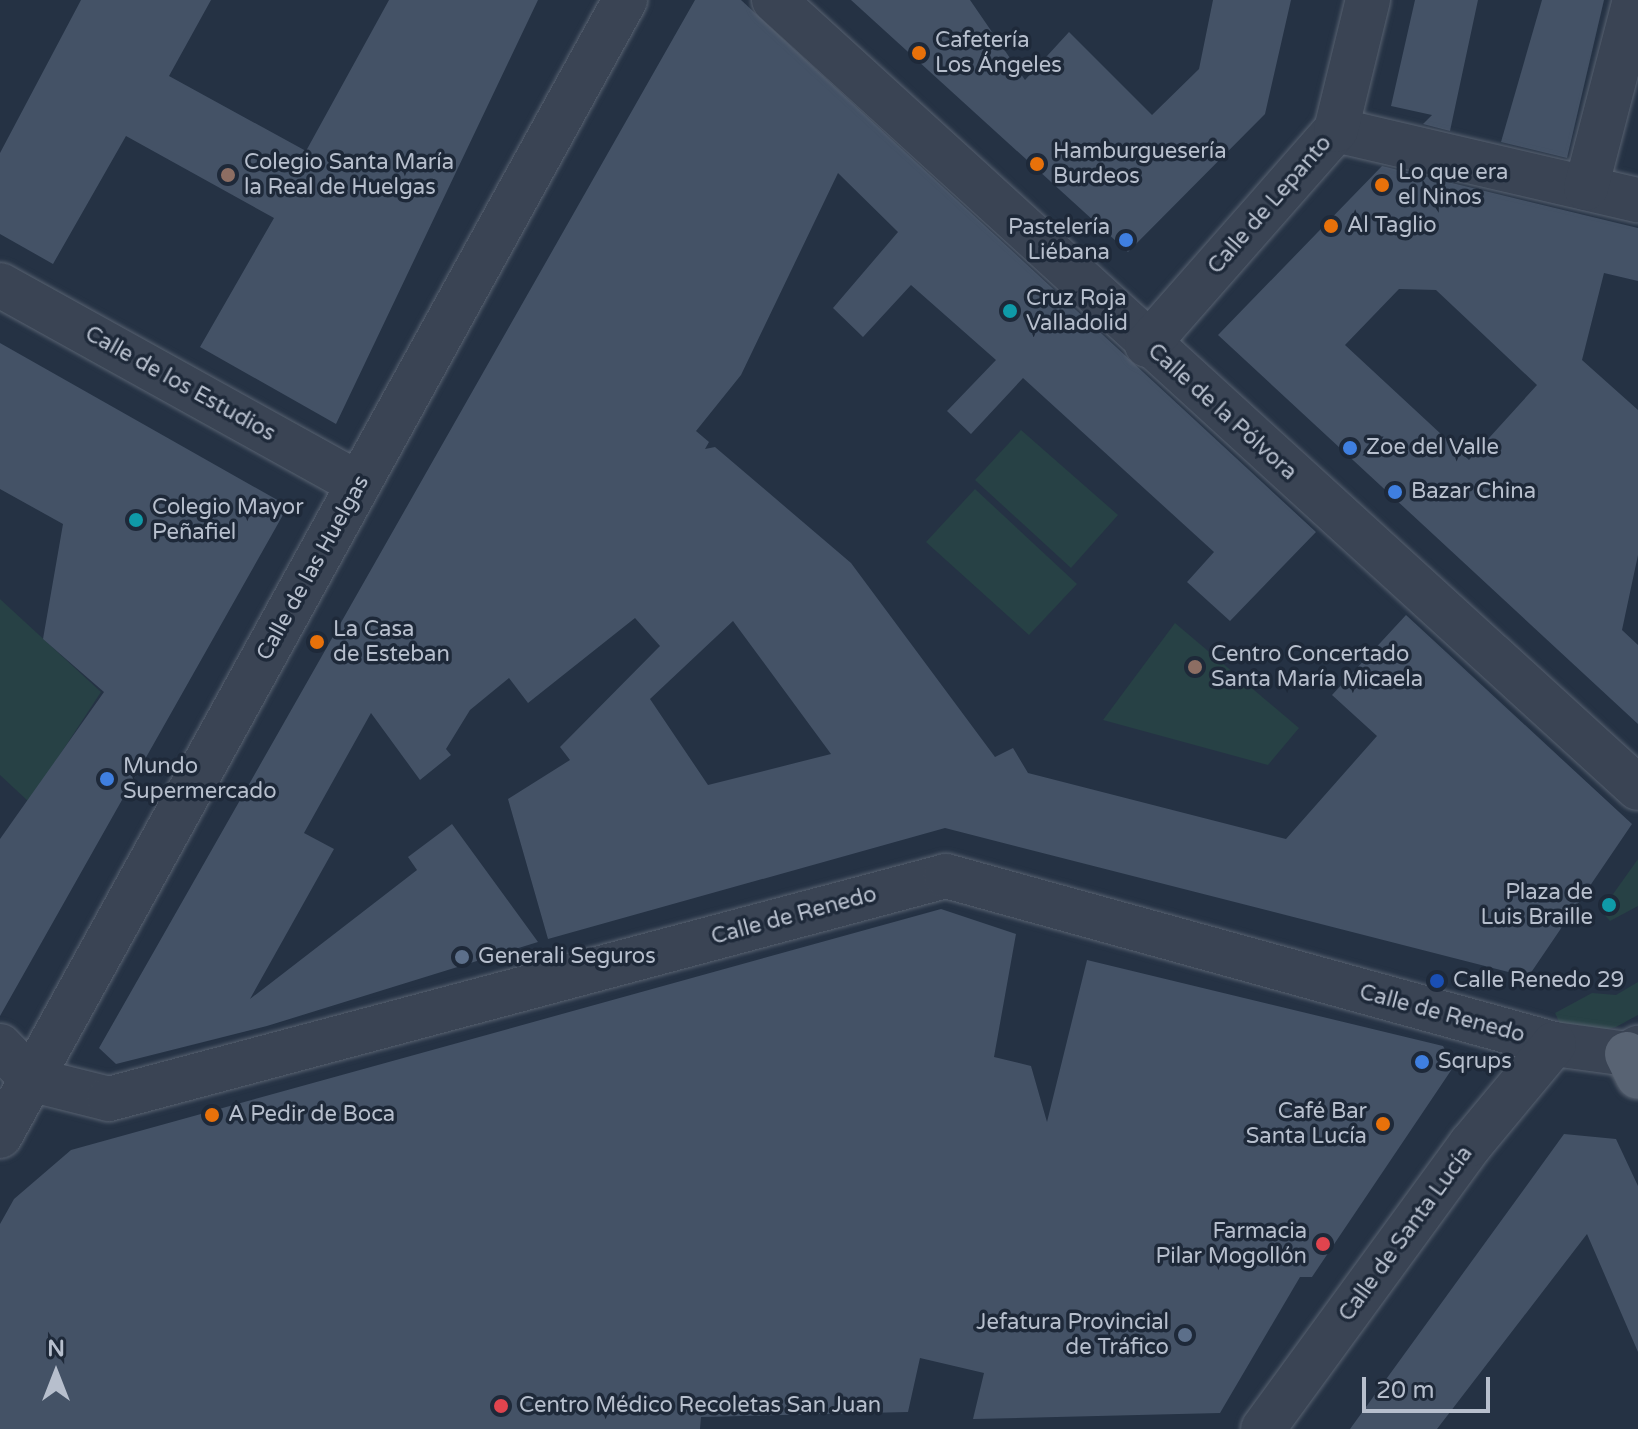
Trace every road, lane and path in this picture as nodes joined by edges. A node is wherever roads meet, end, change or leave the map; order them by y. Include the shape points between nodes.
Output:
1 (625, 0) edge
2 (774, 0) edge
3 (1368, 0) edge
4 (1635, 0) edge
5 (1336, 130) junction
6 (1586, 188) junction
7 (1638, 200) edge
8 (0, 285) edge
9 (1147, 345) junction
10 (359, 484) junction
11 (1638, 788) edge
12 (1554, 1044) junction
13 (0, 1046) edge
14 (1634, 1060) edge
15 (33, 1080) junction
16 (0, 1136) edge
17 (1263, 1429) edge

1 - 10 street, Calle de las Huelgas
2 - 9 street, Calle de la Pólvora
3 - 5 street, Calle de Lepanto
4 - 6 street
5 - 6 street
5 - 9 street, Calle de Lepanto
6 - 7 street
8 - 10 street, Calle de los Estudios
9 - 11 street, Calle de la Pólvora
10 - 15 street, Calle de las Huelgas
12 - 14 street
12 - 15 street, Calle de Renedo via 946,876 109,1099
12 - 17 street, Calle de Santa Lucía via 1471,1144
13 - 15 street
15 - 16 street, Calle de las Huelgas

